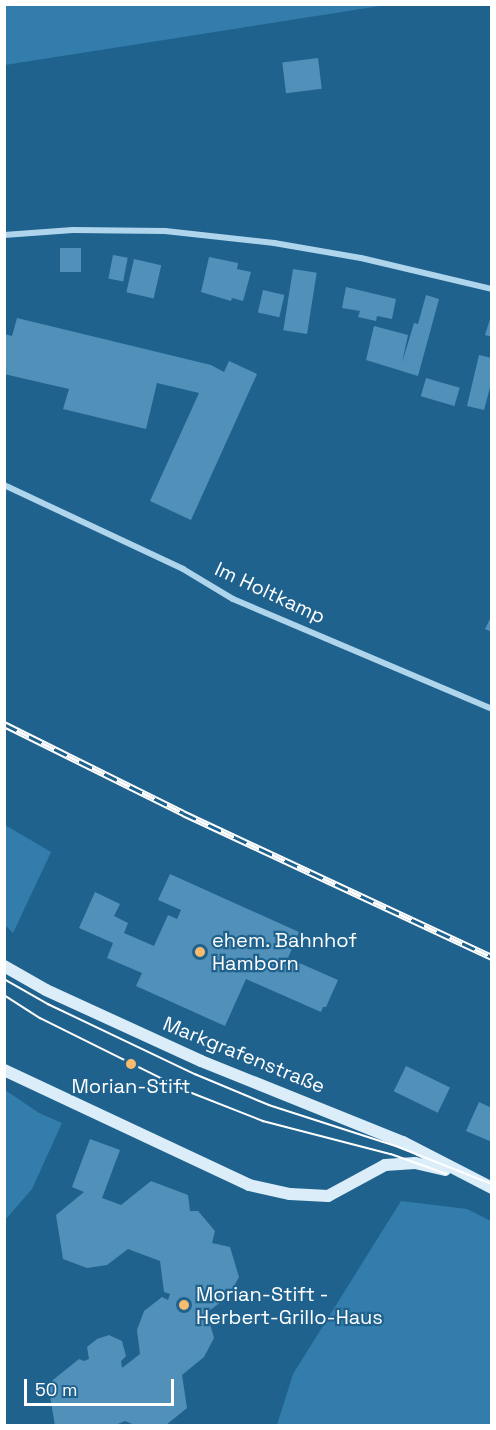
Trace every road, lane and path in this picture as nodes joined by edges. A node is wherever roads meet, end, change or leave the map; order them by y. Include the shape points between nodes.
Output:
1 (4, 235) edge
2 (492, 289) edge
3 (4, 485) edge
4 (492, 709) edge
5 (4, 966) edge
6 (4, 1070) edge
7 (469, 1178) junction
8 (492, 1188) edge

1 - 2 street via 73,230 165,231 274,243 361,258
3 - 4 street, Im Holtkamp via 183,569 233,599
5 - 7 street, Markgrafenstraße via 46,990 201,1061 404,1142
6 - 7 street, Markgrafenstraße via 238,1180 269,1190 328,1196 385,1165 415,1163
7 - 8 street, Markgrafenstraße

